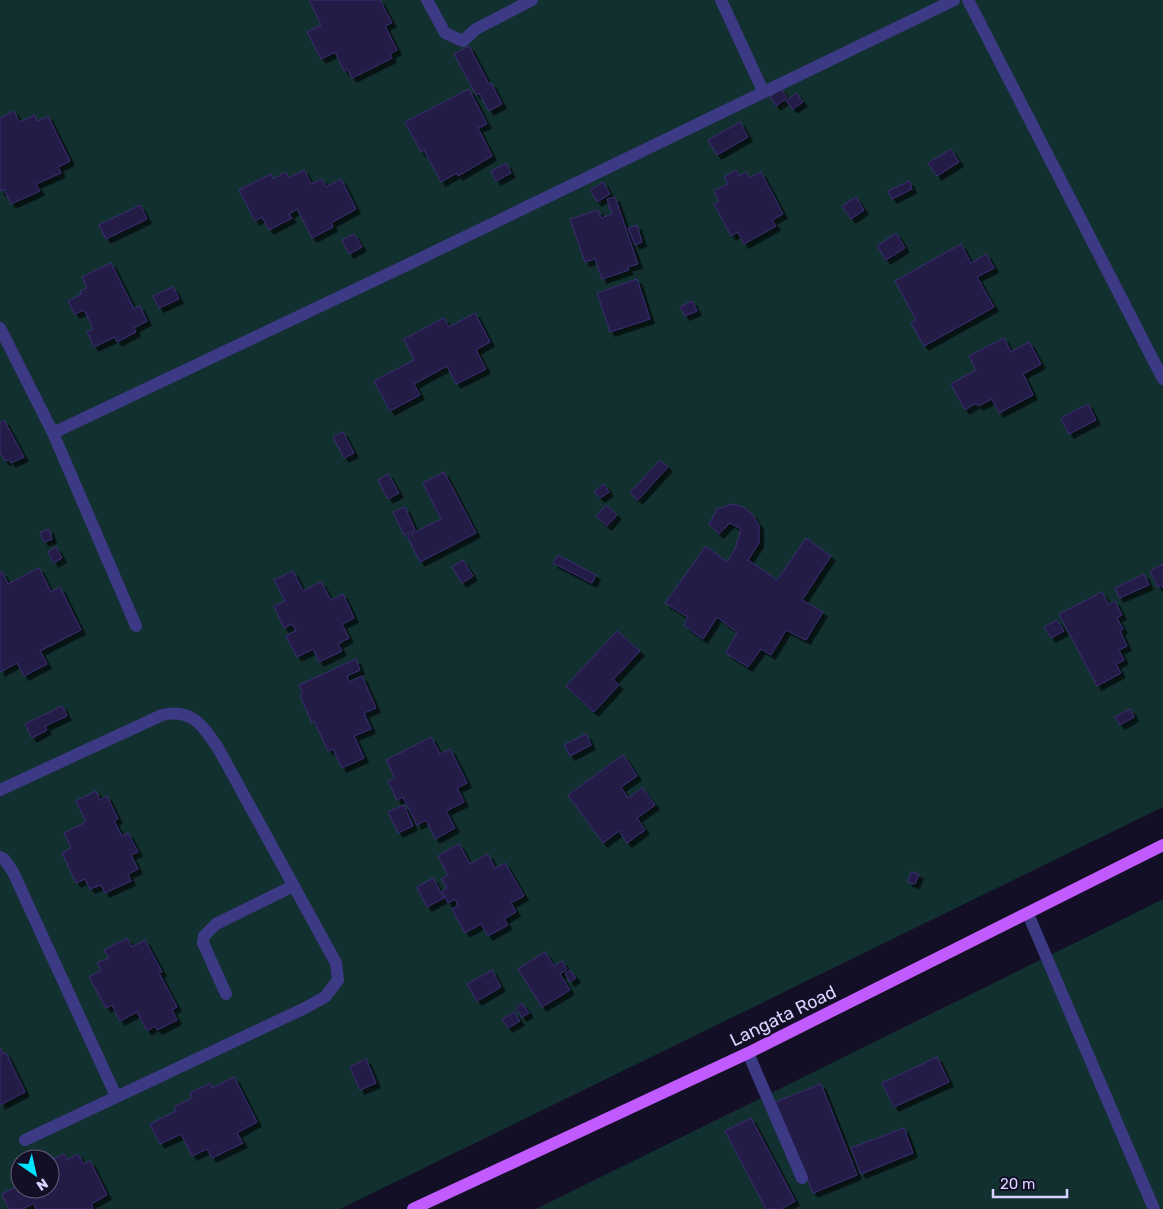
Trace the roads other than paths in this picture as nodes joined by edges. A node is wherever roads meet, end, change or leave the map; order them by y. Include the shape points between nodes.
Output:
1 (427, 0) edge
2 (532, 0) edge
3 (721, 0) edge
4 (954, 0) edge
5 (968, 0) edge
6 (763, 91) junction
7 (0, 328) edge
8 (1163, 379) edge
9 (53, 433) junction
10 (136, 626) dead end
11 (0, 790) edge
12 (1163, 845) edge
13 (0, 857) edge
14 (293, 886) junction
15 (1028, 914) junction
16 (226, 994) dead end
17 (748, 1053) junction
18 (116, 1096) junction
19 (25, 1140) dead end
20 (802, 1178) dead end
21 (413, 1209) edge
22 (1154, 1209) edge

1 - 2 street via 445,33 463,42 476,29
3 - 6 street
4 - 6 street
5 - 8 street
6 - 9 street
7 - 9 street
9 - 10 street
11 - 14 street via 154,718 175,712 184,714 195,719 214,742
12 - 15 main road, Langata Road
13 - 18 street via 13,872
14 - 16 street via 216,924 204,936 203,943
14 - 18 street via 336,963 338,980 325,997
15 - 17 main road, Langata Road
15 - 22 street
17 - 20 street
17 - 21 main road, Langata Road
18 - 19 street

